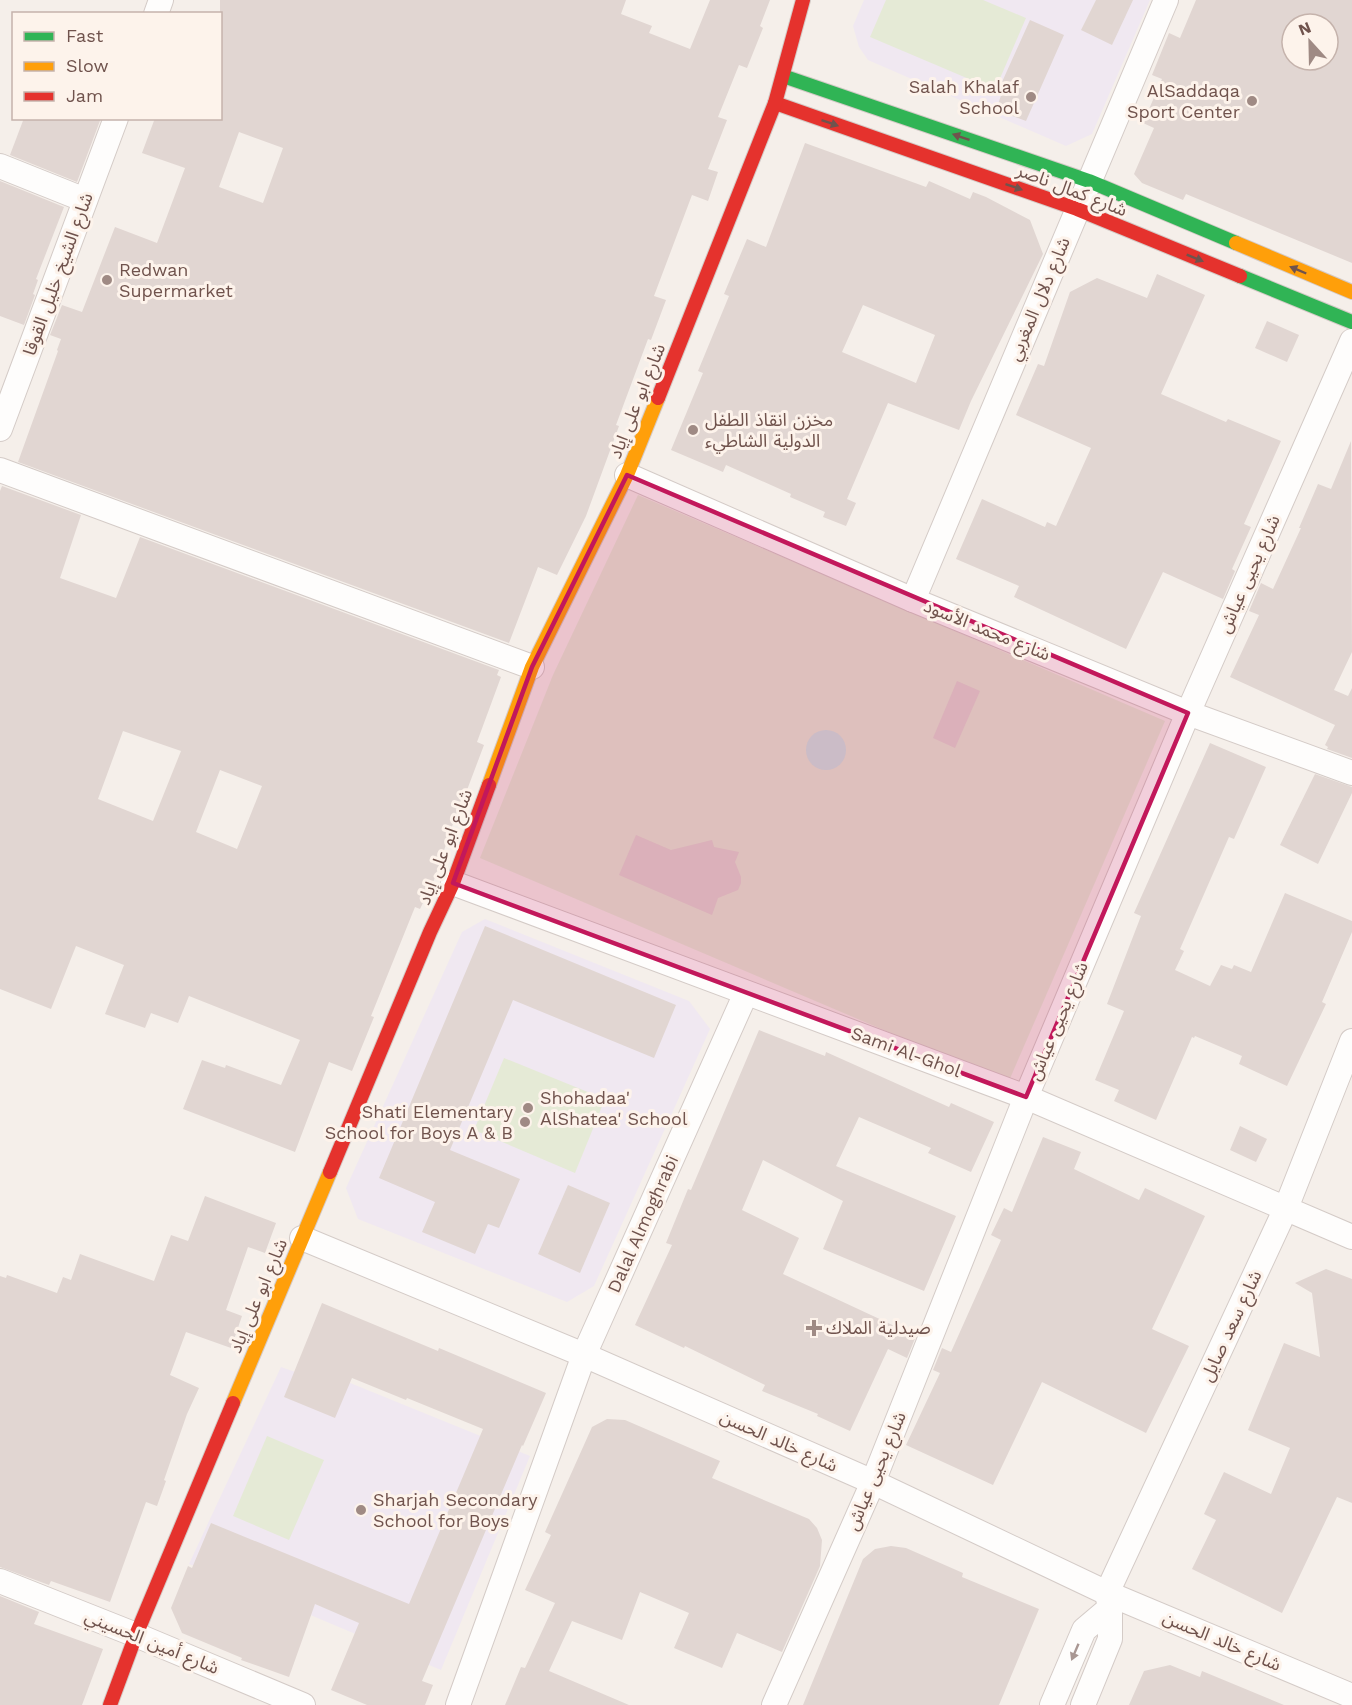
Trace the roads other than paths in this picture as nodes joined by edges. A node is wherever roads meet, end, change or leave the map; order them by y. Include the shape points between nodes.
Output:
1 (803, 0) edge
2 (1166, 0) edge
3 (783, 76) junction
4 (775, 103) junction
5 (115, 120) edge
6 (0, 166) edge
7 (1089, 181) junction
8 (85, 201) junction
9 (1077, 209) junction
10 (1352, 292) edge
11 (1352, 322) edge
12 (1352, 341) edge
13 (0, 429) edge
14 (0, 470) edge
15 (627, 475) junction
16 (913, 600) junction
17 (532, 667) junction
18 (1188, 713) junction
19 (1352, 773) edge
20 (453, 883) junction
21 (746, 993) junction
22 (1352, 1041) edge
23 (1026, 1097) junction
24 (1286, 1208) junction
25 (1352, 1237) edge
26 (302, 1238) junction
27 (584, 1356) junction
28 (873, 1482) junction
29 (0, 1581) edge
30 (1108, 1600) junction
31 (136, 1635) junction
32 (1352, 1696) edge
33 (110, 1705) edge
34 (303, 1705) edge
35 (458, 1705) edge
36 (774, 1705) edge
37 (1052, 1705) edge
38 (1083, 1705) edge

1 - 3 street, شارع ابو على إياد
2 - 7 street, شارع دلال المغربي
3 - 4 street, شارع ابو على إياد
7 -> 3 street, شارع كمال ناصر
4 -> 9 street, شارع كمال ناصر
4 - 15 street, شارع ابو على إياد
5 - 8 street, شارع الشيخ خليل القوقا
6 - 8 street
7 - 9 street, شارع دلال المغربي
10 -> 7 street, شارع كمال ناصر
8 - 13 street, شارع الشيخ خليل القوقا
9 -> 11 street, شارع كمال ناصر
9 - 16 street, شارع دلال المغربي
12 - 18 street, شارع يحيى عياش
14 - 17 street
15 - 16 street, شارع محمد الأسود
15 - 17 street, شارع ابو على إياد
16 - 18 street, شارع محمد الأسود
17 - 20 street, شارع ابو على إياد
18 - 19 street, شارع محمد الأسود
18 - 23 street, شارع يحيى عياش
20 - 21 street, Sami Al-Ghol
20 - 26 street, شارع ابو على إياد
21 - 23 street, Sami Al-Ghol
21 - 27 street, Dalal Almoghrabi
22 - 24 street, شارع سعد صايل
23 - 24 street, Sami Al-Ghol
23 - 28 street, شارع يحيى عياش
24 - 25 street, Sami Al-Ghol
24 - 30 street, شارع سعد صايل
26 - 27 street, شارع خالد الحسن
26 - 31 street, شارع ابو على إياد
27 - 28 street, شارع خالد الحسن
27 - 35 street, Dalal Almoghrabi
28 - 30 street, شارع خالد الحسن
28 - 36 street, شارع يحيى عياش
29 - 31 street, شارع أمين الحسيني
30 - 32 street, شارع خالد الحسن
30 -> 37 street, شارع سعد صايل via 1084,1630
30 - 38 street, شارع سعد صايل via 1110,1640
31 - 33 street, شارع ابو على إياد
31 - 34 street, شارع أمين الحسيني

